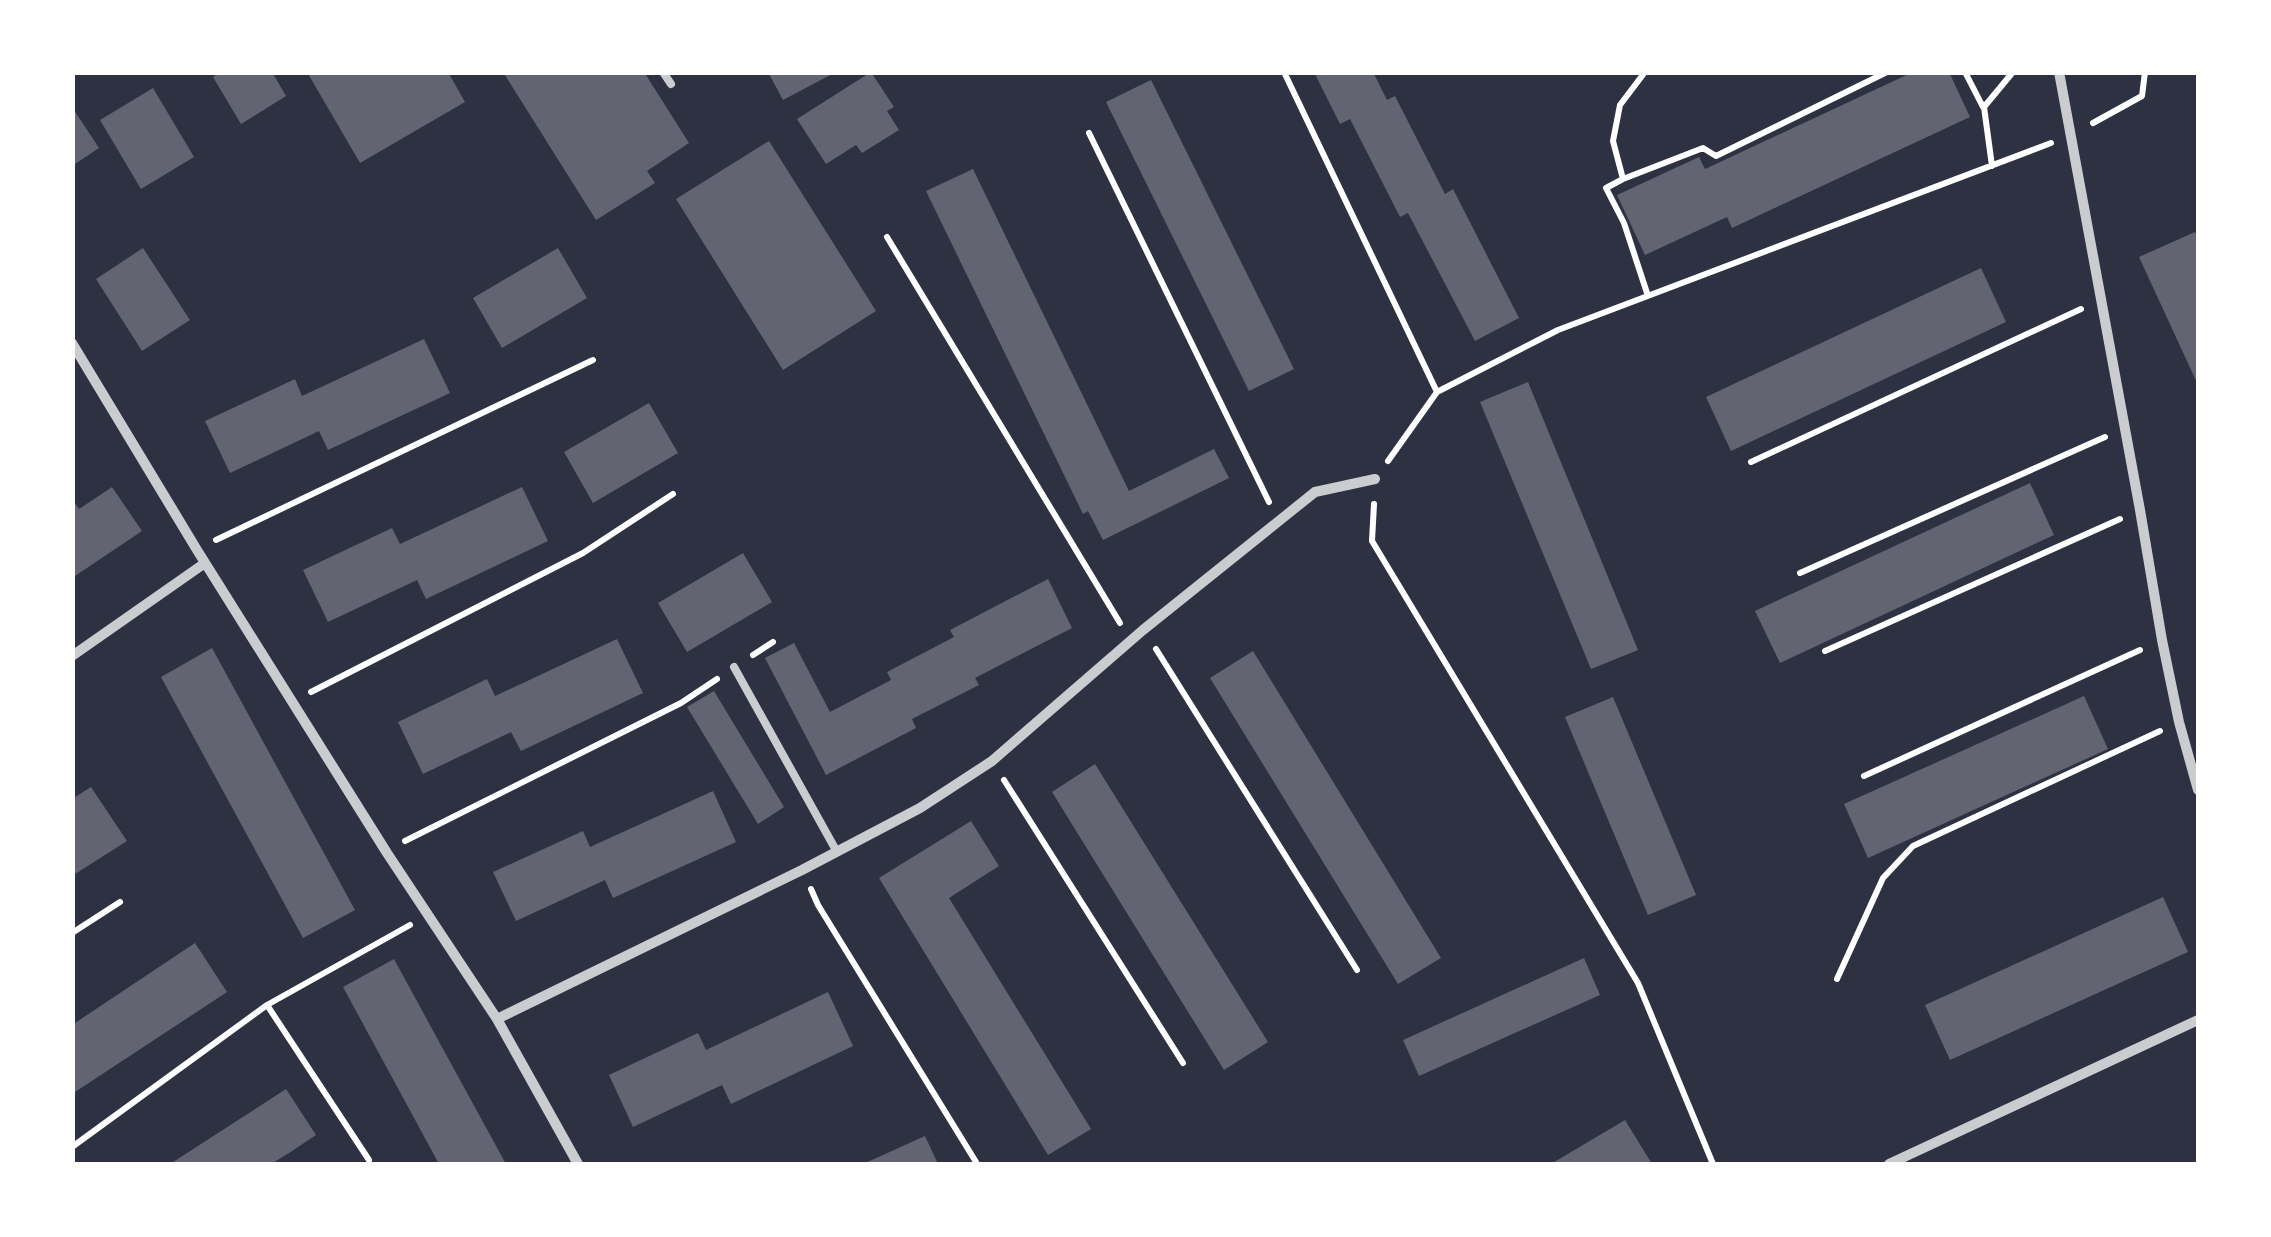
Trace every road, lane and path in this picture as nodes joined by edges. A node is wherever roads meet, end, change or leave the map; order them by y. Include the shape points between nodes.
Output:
1 (664, 72) edge
2 (1284, 72) edge
3 (1645, 72) edge
4 (1887, 72) edge
5 (1965, 72) edge
6 (2013, 72) edge
7 (2059, 72) edge
8 (2145, 72) edge
9 (670, 84) dead end
10 (1984, 108) junction
11 (1089, 133) dead end
12 (2072, 135) junction
13 (1992, 166) junction
14 (1622, 179) junction
15 (887, 237) dead end
16 (1648, 296) junction
17 (2101, 299) junction
18 (72, 343) edge
19 (592, 360) dead end
20 (1437, 392) junction
21 (2124, 428) junction
22 (1751, 462) dead end
23 (1374, 479) junction
24 (673, 494) dead end
25 (2140, 510) junction
26 (1278, 521) junction
27 (197, 550) junction
28 (206, 563) junction
29 (1800, 574) dead end
30 (1143, 630) junction
31 (2162, 640) junction
32 (772, 642) dead end
33 (1130, 642) junction
34 (1825, 651) dead end
35 (72, 656) edge
36 (734, 667) junction
37 (292, 702) junction
38 (2179, 722) junction
39 (992, 762) junction
40 (1864, 776) dead end
41 (2198, 790) edge
42 (836, 852) junction
43 (387, 853) junction
44 (802, 870) junction
45 (120, 902) dead end
46 (428, 914) junction
47 (72, 933) edge
48 (1357, 970) dead end
49 (1837, 979) dead end
50 (267, 1005) junction
51 (497, 1019) junction
52 (2198, 1020) edge
53 (1183, 1062) dead end
54 (72, 1147) edge
55 (369, 1160) dead end
56 (976, 1162) dead end
57 (578, 1164) edge
58 (1713, 1164) edge
59 (1889, 1164) edge

1 - 9 lane
2 - 20 path
3 - 14 path via 1620,105 1613,140
4 - 14 path via 1716,156 1704,148
5 - 10 path
6 - 10 path
7 - 12 street
8 - 12 path via 2142,96
10 - 13 path
11 - 26 path
12 - 13 path
12 - 17 street
13 - 16 path
14 - 16 path via 1606,188
15 - 33 path
16 - 20 path via 1558,330
17 - 21 street
17 - 22 path
18 - 27 street
19 - 27 path
20 - 23 path
21 - 25 street
21 - 29 path
23 - 26 street via 1314,492
23 - 58 path via 1372,541 1638,983
24 - 37 path via 583,553
25 - 31 street
25 - 34 path
26 - 30 street
27 - 28 street
28 - 35 street
28 - 37 street
30 - 33 street
30 - 48 path
31 - 38 street
31 - 40 path
32 - 36 path
33 - 39 street
36 - 42 lane
36 - 43 path via 681,703
37 - 43 street
38 - 41 street
38 - 49 path via 1913,846 1883,878
39 - 42 street
39 - 53 path
42 - 44 street
43 - 46 street
44 - 51 street
44 - 56 path
45 - 47 path
46 - 50 path
46 - 51 street
50 - 54 path
50 - 55 path
51 - 57 street
52 - 59 street

